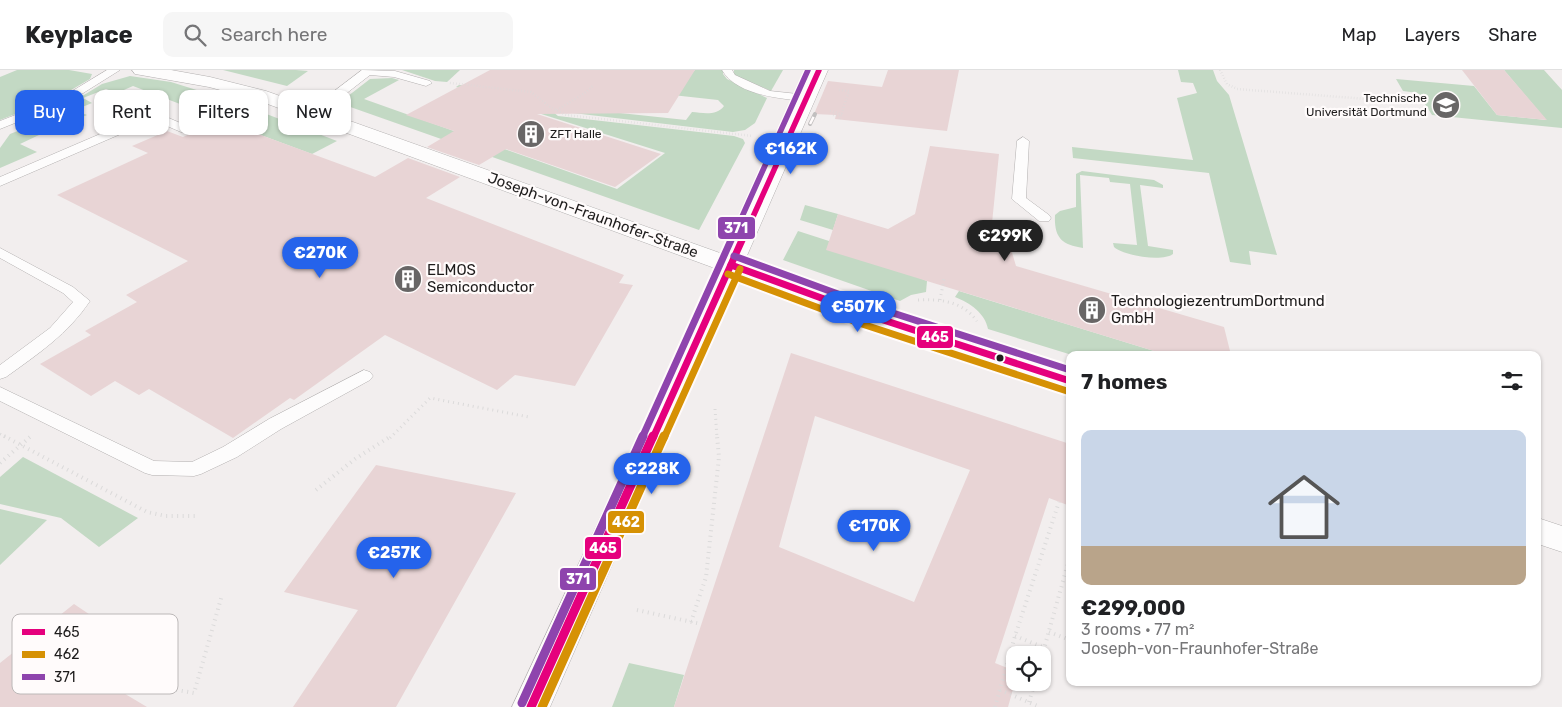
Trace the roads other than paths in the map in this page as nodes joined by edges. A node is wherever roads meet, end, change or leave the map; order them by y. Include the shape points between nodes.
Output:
1 (115, 70) edge
2 (141, 70) edge
3 (728, 70) edge
4 (819, 70) edge
5 (368, 71) edge
6 (174, 72) edge
7 (426, 83) road end
8 (241, 90) edge
9 (343, 90) edge
10 (807, 98) junction
11 (0, 125) edge
12 (179, 127) edge
13 (351, 128) edge
14 (1023, 141) dead end
15 (0, 182) edge
16 (1044, 218) dead end
17 (0, 252) edge
18 (732, 265) junction
19 (0, 373) edge
20 (364, 376) dead end
21 (1066, 380) edge
22 (0, 393) edge
23 (1541, 532) edge
24 (1562, 538) edge
25 (531, 707) edge

1 - 11 lane via 68,98
2 - 6 street, Joseph-von-Fraunhofer-Straße
3 - 10 lane via 731,77 768,94
4 - 10 street
5 - 7 lane via 395,74
5 - 9 lane
6 - 8 street, Joseph-von-Fraunhofer-Straße
10 - 18 street
12 - 15 lane via 153,116
13 - 18 street, Joseph-von-Fraunhofer-Straße
14 - 16 lane via 1019,199
17 - 19 lane via 68,290 82,302 74,316 52,336
18 - 21 street, Joseph-von-Fraunhofer-Straße via 865,314
18 - 25 street
20 - 22 lane via 194,469 152,468
23 - 24 street

